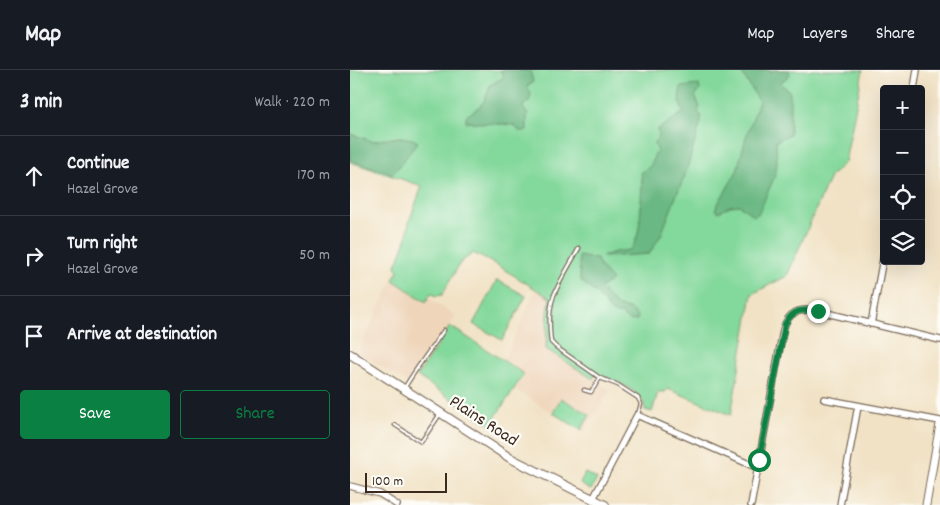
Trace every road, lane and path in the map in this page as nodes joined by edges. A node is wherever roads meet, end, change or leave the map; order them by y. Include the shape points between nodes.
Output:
1 (917, 70) edge
2 (915, 85) edge
3 (579, 248) dead end
4 (882, 265) edge
5 (871, 324) junction
6 (444, 330) dead end
7 (940, 340) edge
8 (350, 354) edge
9 (600, 378) junction
10 (404, 388) junction
11 (584, 390) dead end
12 (824, 399) dead end
13 (858, 406) junction
14 (440, 413) junction
15 (637, 415) junction
16 (394, 425) dead end
17 (940, 426) edge
18 (758, 468) junction
19 (350, 486) edge
20 (598, 503) edge
21 (397, 505) edge
22 (751, 505) edge
23 (840, 505) edge
24 (926, 505) edge

1 - 2 street
3 - 9 lane via 551,306 551,342
4 - 5 street
5 - 7 street
5 - 18 street via 808,309 793,313 789,318 783,330
6 - 10 lane
8 - 10 main road, Plains Road
9 - 11 lane via 591,392
9 - 15 lane via 638,398 641,404
10 - 14 main road, Plains Road
12 - 13 street
13 - 17 street
13 - 23 street
14 - 16 lane via 422,442
14 - 20 main road, Plains Road via 510,458
15 - 18 street
15 - 20 street
17 - 24 street
18 - 22 street
19 - 21 street via 380,494

